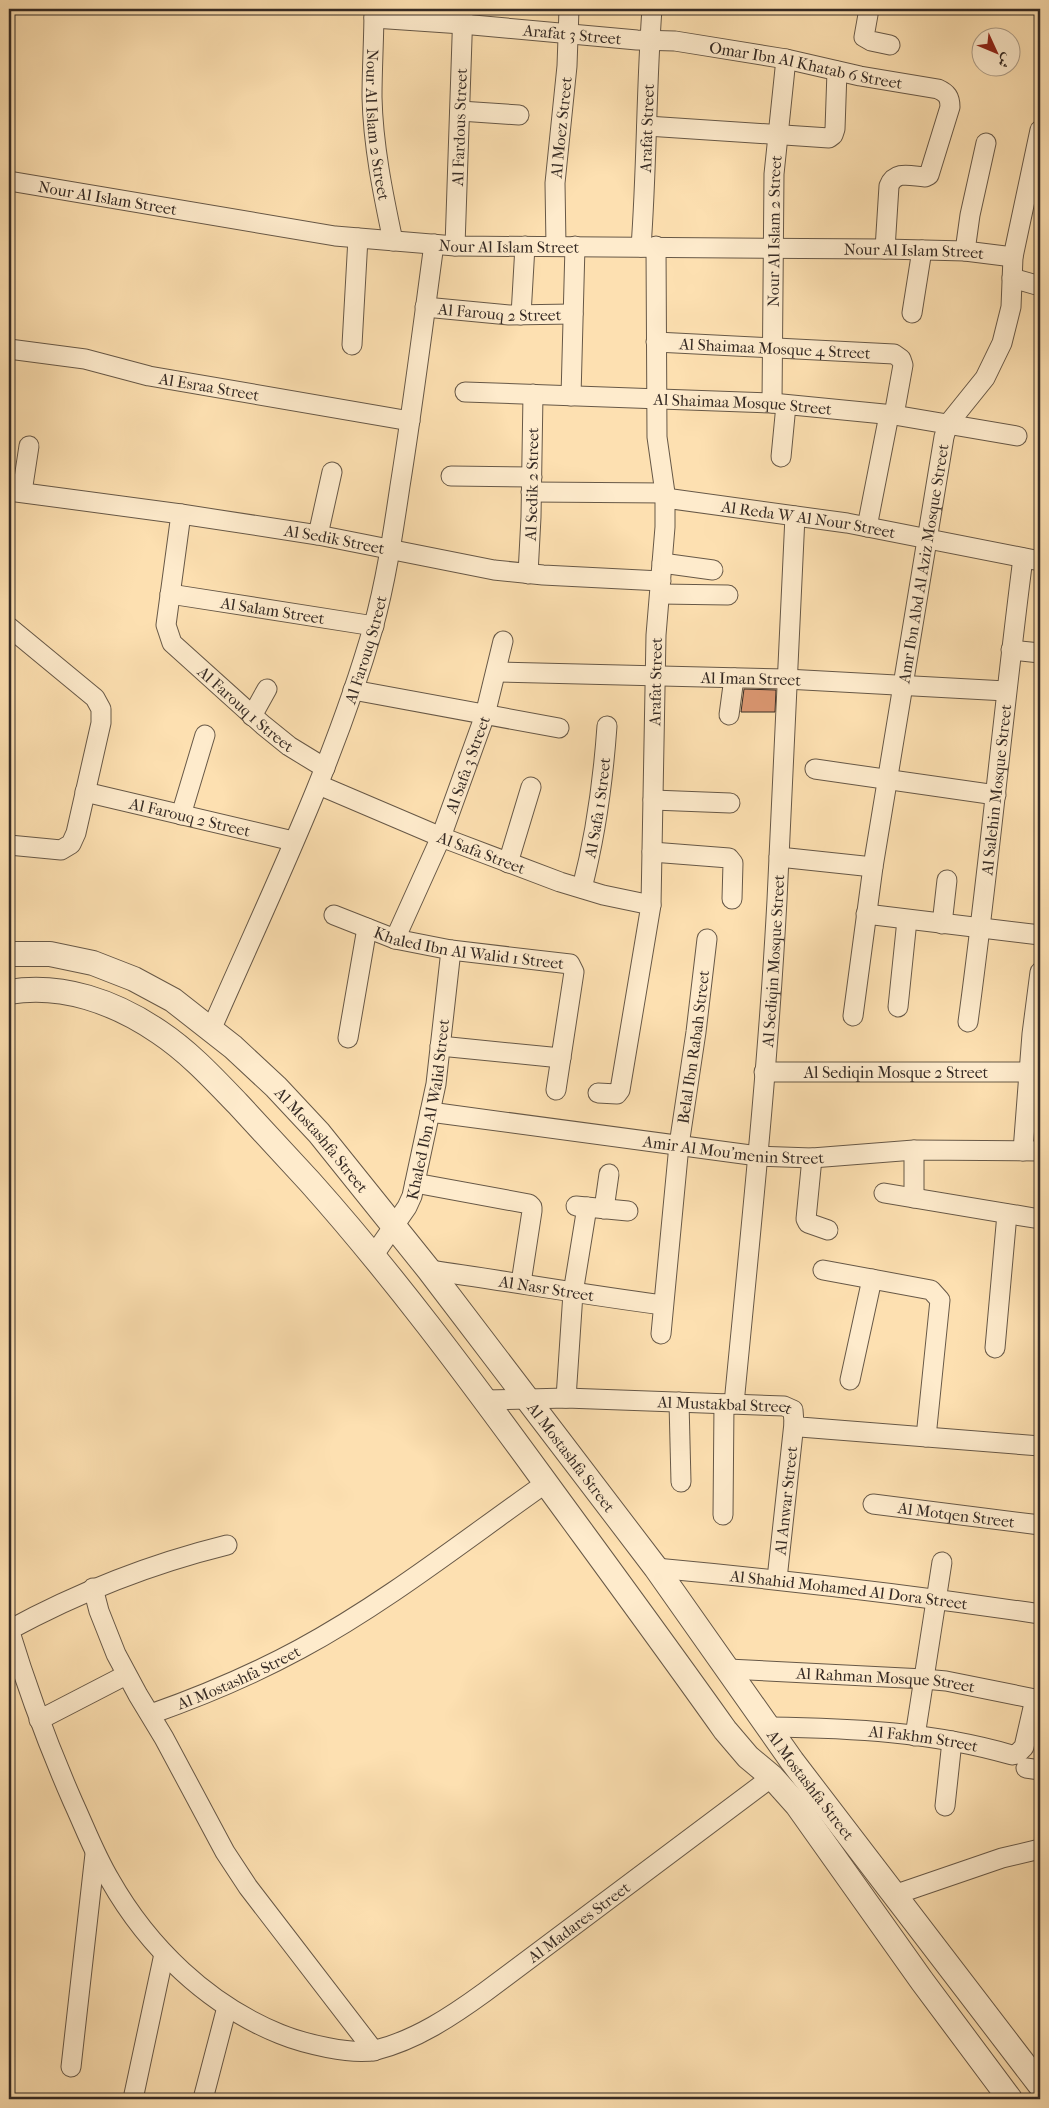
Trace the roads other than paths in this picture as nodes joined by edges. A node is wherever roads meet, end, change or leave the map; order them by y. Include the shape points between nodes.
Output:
1 (569, 9) edge
2 (652, 9) edge
3 (869, 9) edge
4 (374, 13) edge
5 (463, 16) edge
6 (567, 34) junction
7 (650, 40) junction
8 (890, 45) dead end
9 (786, 59) junction
10 (837, 71) junction
11 (460, 111) junction
12 (519, 115) dead end
13 (647, 126) junction
14 (1040, 130) edge
15 (777, 135) junction
16 (986, 143) dead end
17 (9, 181) edge
18 (358, 238) junction
19 (393, 241) junction
20 (434, 244) junction
21 (455, 246) junction
22 (525, 246) junction
23 (556, 246) junction
24 (575, 246) junction
25 (649, 246) junction
26 (773, 248) junction
27 (885, 249) junction
28 (922, 250) junction
29 (964, 252) junction
30 (1013, 257) junction
31 (1012, 278) junction
32 (1040, 286) edge
33 (425, 307) junction
34 (912, 313) dead end
35 (573, 314) junction
36 (521, 315) junction
37 (656, 342) junction
38 (352, 345) dead end
39 (774, 348) junction
40 (9, 349) edge
41 (465, 392) dead end
42 (533, 394) junction
43 (571, 396) junction
44 (657, 399) junction
45 (779, 404) junction
46 (891, 415) junction
47 (410, 421) junction
48 (948, 424) junction
49 (1017, 436) dead end
50 (29, 446) dead end
51 (781, 457) dead end
52 (332, 472) dead end
53 (451, 476) dead end
54 (532, 485) junction
55 (15, 492) edge
56 (665, 496) junction
57 (181, 514) junction
58 (795, 516) junction
59 (866, 527) junction
60 (318, 536) junction
61 (927, 539) junction
62 (391, 549) junction
63 (1032, 560) edge
64 (713, 570) dead end
65 (528, 574) junction
66 (661, 579) junction
67 (170, 594) junction
68 (728, 596) dead end
69 (374, 626) junction
70 (9, 627) edge
71 (503, 641) dead end
72 (1011, 650) junction
73 (1040, 653) edge
74 (496, 672) junction
75 (656, 676) junction
76 (734, 678) junction
77 (786, 679) junction
78 (902, 684) junction
79 (267, 689) dead end
80 (353, 690) junction
81 (1006, 691) junction
82 (485, 715) junction
83 (729, 715) dead end
84 (252, 716) junction
85 (607, 726) dead end
86 (559, 728) dead end
87 (205, 735) dead end
88 (815, 769) dead end
89 (322, 776) junction
90 (886, 779) junction
91 (531, 787) dead end
92 (85, 792) junction
93 (996, 795) junction
94 (653, 800) junction
95 (730, 803) dead end
96 (181, 815) junction
97 (441, 837) junction
98 (293, 841) junction
99 (9, 845) edge
100 (652, 852) junction
101 (779, 857) junction
102 (508, 863) junction
103 (873, 866) junction
104 (947, 880) dead end
105 (582, 888) junction
106 (732, 899) dead end
107 (651, 905) junction
108 (866, 914) junction
109 (334, 915) dead end
110 (906, 920) junction
111 (942, 924) junction
112 (367, 928) junction
113 (981, 928) junction
114 (1040, 934) edge
115 (395, 939) junction
116 (707, 939) dead end
117 (451, 950) junction
118 (9, 954) edge
119 (1040, 972) edge
120 (9, 992) edge
121 (898, 1007) dead end
122 (853, 1016) dead end
123 (968, 1022) dead end
124 (211, 1030) junction
125 (348, 1038) dead end
126 (440, 1046) junction
127 (561, 1058) junction
128 (764, 1072) junction
129 (1029, 1072) junction
130 (556, 1090) dead end
131 (598, 1093) dead end
132 (1033, 1104) edge
133 (430, 1112) junction
134 (679, 1146) junction
135 (914, 1150) junction
136 (1031, 1151) edge
137 (758, 1156) junction
138 (812, 1158) junction
139 (609, 1174) dead end
140 (415, 1183) junction
141 (884, 1193) dead end
142 (914, 1198) junction
143 (589, 1207) junction
144 (628, 1211) dead end
145 (1007, 1214) junction
146 (1040, 1219) edge
147 (393, 1225) junction
148 (828, 1230) dead end
149 (373, 1256) junction
150 (429, 1270) junction
151 (823, 1270) dead end
152 (872, 1279) junction
153 (521, 1283) junction
154 (573, 1293) junction
155 (663, 1305) junction
156 (661, 1334) dead end
157 (994, 1348) dead end
158 (850, 1380) dead end
159 (566, 1398) junction
160 (485, 1400) junction
161 (528, 1400) junction
162 (679, 1402) junction
163 (729, 1404) junction
164 (794, 1423) junction
165 (926, 1437) junction
166 (1040, 1446) edge
167 (681, 1482) dead end
168 (546, 1483) junction
169 (873, 1504) dead end
170 (723, 1515) dead end
171 (1040, 1521) edge
172 (227, 1545) dead end
173 (942, 1562) dead end
174 (656, 1568) junction
175 (777, 1579) junction
176 (93, 1588) junction
177 (937, 1598) junction
178 (1040, 1614) edge
179 (9, 1629) edge
180 (701, 1631) junction
181 (669, 1652) junction
182 (728, 1669) junction
183 (126, 1676) junction
184 (924, 1679) junction
185 (1037, 1699) edge
186 (150, 1714) junction
187 (39, 1720) junction
188 (769, 1727) junction
189 (915, 1736) junction
190 (952, 1741) junction
191 (772, 1777) junction
192 (945, 1806) dead end
193 (1040, 1849) edge
194 (95, 1854) junction
195 (894, 1895) junction
196 (164, 1954) junction
197 (947, 1962) junction
198 (922, 1981) junction
199 (227, 2007) junction
200 (374, 2051) junction
201 (71, 2067) dead end
202 (1040, 2085) edge
203 (133, 2099) edge
204 (203, 2099) edge
205 (1010, 2099) edge

1 - 6 street, Al Moez Street
2 - 7 street, Arafat Street
3 - 8 street via 864,37
4 - 5 street, Arafat 3 Street
4 - 19 street, Nour Al Islam 2 Street via 374,128
5 - 6 street, Arafat 3 Street
5 - 11 street, Al Fardous Street
6 - 7 street, Arafat 3 Street
6 - 23 street, Al Moez Street via 556,183
7 - 9 street, Omar Ibn Al Khatab 6 Street via 719,47
7 - 13 street, Arafat Street
9 - 10 street, Omar Ibn Al Khatab 6 Street
9 - 15 street, Nour Al Islam 2 Street
10 - 15 street via 833,135 828,138
10 - 27 street, Omar Ibn Al Khatab 6 Street via 938,89 946,92 950,99 929,175 898,175 892,179
11 - 12 street
11 - 21 street, Al Fardous Street
13 - 15 street
13 - 25 street, Arafat Street
14 - 30 street, Amr Ibn Abd Al Aziz Mosque Street
15 - 26 street, Nour Al Islam 2 Street
16 - 29 street
17 - 18 street, Nour Al Islam Street
18 - 19 street, Nour Al Islam Street
18 - 38 street
19 - 20 street, Nour Al Islam Street
20 - 21 street, Nour Al Islam Street
20 - 33 street, Al Farouq Street
21 - 22 street, Nour Al Islam Street
22 - 23 street, Nour Al Islam Street
22 - 36 street
23 - 24 street, Nour Al Islam Street
24 - 25 street, Nour Al Islam Street
24 - 35 street
25 - 26 street, Nour Al Islam Street
25 - 37 street, Arafat Street
26 - 27 street, Nour Al Islam Street
26 - 39 street, Nour Al Islam 2 Street
27 - 28 street, Nour Al Islam Street
28 - 29 street, Nour Al Islam Street
28 - 34 street
29 - 30 street, Nour Al Islam Street
30 - 31 street, Amr Ibn Abd Al Aziz Mosque Street
31 - 32 street
31 - 48 street, Amr Ibn Abd Al Aziz Mosque Street via 1011,307 1002,343 985,378
33 - 36 street, Al Farouq 2 Street
33 - 47 street, Al Farouq Street
35 - 36 street, Al Farouq 2 Street
35 - 43 street
37 - 39 street, Al Shaimaa Mosque 4 Street
37 - 44 street, Arafat Street
39 - 45 street, Nour Al Islam 2 Street
39 - 46 street, Al Shaimaa Mosque 4 Street via 894,354 903,365
40 - 47 street, Al Esraa Street via 85,359 149,376
41 - 42 street, Al Shaimaa Mosque Street
42 - 43 street, Al Shaimaa Mosque Street
42 - 54 street, Al Sedik 2 Street
43 - 44 street, Al Shaimaa Mosque Street
44 - 45 street, Al Shaimaa Mosque Street
44 - 56 street, Arafat Street via 657,437
45 - 46 street, Al Shaimaa Mosque Street
45 - 51 street, Nour Al Islam 2 Street
46 - 48 street, Al Shaimaa Mosque Street
46 - 59 street
47 - 62 street, Al Farouq Street
48 - 49 street, Al Shaimaa Mosque Street
48 - 61 street, Amr Ibn Abd Al Aziz Mosque Street
50 - 55 street
52 - 60 street
53 - 54 street, Al Reda W Al Nour Street
54 - 56 street, Al Reda W Al Nour Street
54 - 65 street, Al Sedik 2 Street
55 - 57 street, Al Sedik Street
56 - 58 street, Al Reda W Al Nour Street
56 - 66 street, Arafat Street
57 - 60 street, Al Sedik Street
57 - 67 street
58 - 59 street, Al Reda W Al Nour Street
58 - 77 street, Al Sediqin Mosque Street
59 - 61 street, Al Reda W Al Nour Street
60 - 62 street, Al Sedik Street
61 - 63 street, Al Reda W Al Nour Street
61 - 78 street, Amr Ibn Abd Al Aziz Mosque Street
62 - 65 street, Al Sedik Street
62 - 69 street, Al Farouq Street
63 - 72 street, Al Salehin Mosque Street
64 - 66 street
65 - 66 street, Al Sedik Street
66 - 68 street
66 - 75 street, Arafat Street
67 - 69 street, Al Salam Street
67 - 84 street, Al Farouq 1 Street via 166,625 172,643
69 - 80 street, Al Farouq Street
70 - 92 street via 95,698 101,708 101,723
71 - 74 street, Al Safa 3 Street
72 - 73 street
72 - 81 street, Al Salehin Mosque Street
74 - 75 street, Al Iman Street
74 - 82 street, Al Safa 3 Street
75 - 76 street, Al Iman Street
75 - 94 street, Arafat Street
76 - 77 street, Al Iman Street
76 - 83 street
77 - 78 street, Al Iman Street
77 - 101 street, Al Sediqin Mosque Street
78 - 81 street, Al Iman Street
78 - 90 street, Amr Ibn Abd Al Aziz Mosque Street
79 - 84 street
80 - 82 street
80 - 89 street, Al Farouq Street
81 - 93 street, Al Salehin Mosque Street
82 - 86 street
82 - 97 street, Al Safa 3 Street
84 - 89 street, Al Farouq 1 Street
85 - 105 street, Al Safa 1 Street via 601,795
87 - 96 street
88 - 90 street
89 - 97 street, Al Safa Street
89 - 98 street, Al Farouq Street
90 - 93 street
90 - 103 street, Amr Ibn Abd Al Aziz Mosque Street
91 - 102 street
92 - 96 street, Al Farouq 2 Street
92 - 99 street via 71,844 61,850
93 - 113 street, Al Salehin Mosque Street
94 - 95 street
94 - 100 street, Arafat Street
96 - 98 street, Al Farouq 2 Street
97 - 102 street, Al Safa Street
97 - 115 street, Al Safa 3 Street
98 - 124 street, Al Farouq Street
100 - 106 street via 729,858 733,863
100 - 107 street, Arafat Street
101 - 103 street
101 - 128 street, Al Sediqin Mosque Street
102 - 105 street, Al Safa Street
103 - 108 street, Amr Ibn Abd Al Aziz Mosque Street
104 - 111 street
105 - 107 street, Al Safa Street
107 - 131 street, Arafat Street via 620,1090 612,1095
108 - 110 street
108 - 122 street, Amr Ibn Abd Al Aziz Mosque Street
109 - 112 street, Khaled Ibn Al Walid 1 Street
110 - 111 street
110 - 121 street
111 - 113 street
112 - 115 street, Khaled Ibn Al Walid 1 Street
112 - 125 street
113 - 114 street
113 - 123 street, Al Salehin Mosque Street
115 - 117 street, Khaled Ibn Al Walid 1 Street
116 - 134 street, Belal Ibn Rabah Street
117 - 126 street, Khaled Ibn Al Walid Street
117 - 127 street, Khaled Ibn Al Walid 1 Street via 570,964 574,972
118 - 124 street, Al Mostashfa Street via 50,954 93,963 134,979 173,1000
119 - 129 street
120 - 149 street, Al Mostashfa Street via 48,989 73,993 122,1011 160,1033 206,1070
124 - 147 street, Al Mostashfa Street via 276,1087 319,1132
126 - 127 street
126 - 133 street, Khaled Ibn Al Walid Street
127 - 130 street, Khaled Ibn Al Walid 1 Street
128 - 129 street, Al Sediqin Mosque 2 Street
128 - 137 street, Al Sediqin Mosque Street
129 - 132 street
132 - 136 street
133 - 134 street, Amir Al Mou'menin Street
133 - 140 street, Khaled Ibn Al Walid Street
134 - 137 street, Amir Al Mou'menin Street
134 - 155 street, Belal Ibn Rabah Street
135 - 136 street, Amir Al Mou'menin Street
135 - 138 street, Amir Al Mou'menin Street
135 - 142 street
137 - 138 street, Amir Al Mou'menin Street
137 - 163 street, Al Sediqin Mosque Street
138 - 148 street via 806,1219 808,1223
139 - 143 street
140 - 147 street, Khaled Ibn Al Walid Street via 407,1208
140 - 153 street via 532,1206
141 - 142 street
142 - 145 street
143 - 144 street
143 - 154 street
145 - 146 street
145 - 157 street
147 - 149 street, Khaled Ibn Al Walid Street
147 - 150 street, Al Mostashfa Street
149 - 160 street, Al Mostashfa Street
150 - 153 street, Al Nasr Street
150 - 161 street, Al Mostashfa Street
151 - 152 street
152 - 158 street
152 - 165 street via 931,1290 940,1300
153 - 154 street, Al Nasr Street
154 - 155 street, Al Nasr Street
154 - 159 street
155 - 156 street, Belal Ibn Rabah Street
159 - 161 street, Al Mustakbal Street
159 - 162 street, Al Mustakbal Street
160 - 161 street, Al Mustakbal Street
160 - 168 street, Al Mostashfa Street
161 - 174 street, Al Mostashfa Street
162 - 163 street, Al Mustakbal Street
162 - 167 street
163 - 164 street, Al Mustakbal Street via 789,1407 793,1410
163 - 170 street, Al Sediqin Mosque Street
164 - 165 street, Al Mustakbal Street via 800,1427
164 - 175 street, Al Anwar Street
165 - 166 street, Al Mustakbal Street
168 - 181 street, Al Mostashfa Street
168 - 186 street, Al Mostashfa Street via 384,1597 308,1644 227,1685
169 - 171 street, Al Motqen Street
172 - 176 street via 159,1563
173 - 177 street
174 - 175 street, Al Shahid Mohamed Al Dora Street
174 - 180 street, Al Mostashfa Street
175 - 177 street, Al Shahid Mohamed Al Dora Street
176 - 179 street
176 - 183 street via 107,1633
177 - 178 street, Al Shahid Mohamed Al Dora Street
177 - 184 street
179 - 187 street
180 - 181 street
180 - 182 street, Al Mostashfa Street
181 - 191 street, Al Mostashfa Street via 736,1744
182 - 184 street, Al Rahman Mosque Street
182 - 188 street, Al Mostashfa Street
183 - 186 street
183 - 187 street
184 - 185 street, Al Rahman Mosque Street
184 - 189 street
185 - 190 street, Al Fakhm Street via 1024,1747 1017,1754
186 - 200 street via 236,1870
187 - 194 street
188 - 189 street, Al Fakhm Street via 845,1728
188 - 195 street, Al Mostashfa Street
189 - 190 street, Al Fakhm Street
190 - 192 street
191 - 198 street, Al Mostashfa Street via 804,1814
191 - 200 street, Al Madares Street via 465,2006 421,2032
193 - 195 street via 1002,1858
194 - 196 street via 126,1906
194 - 201 street
195 - 197 street, Al Mostashfa Street
196 - 199 street
196 - 203 street
197 - 198 street
197 - 202 street, Al Mostashfa Street
198 - 205 street, Al Mostashfa Street
199 - 200 street via 266,2028 308,2044
199 - 204 street

